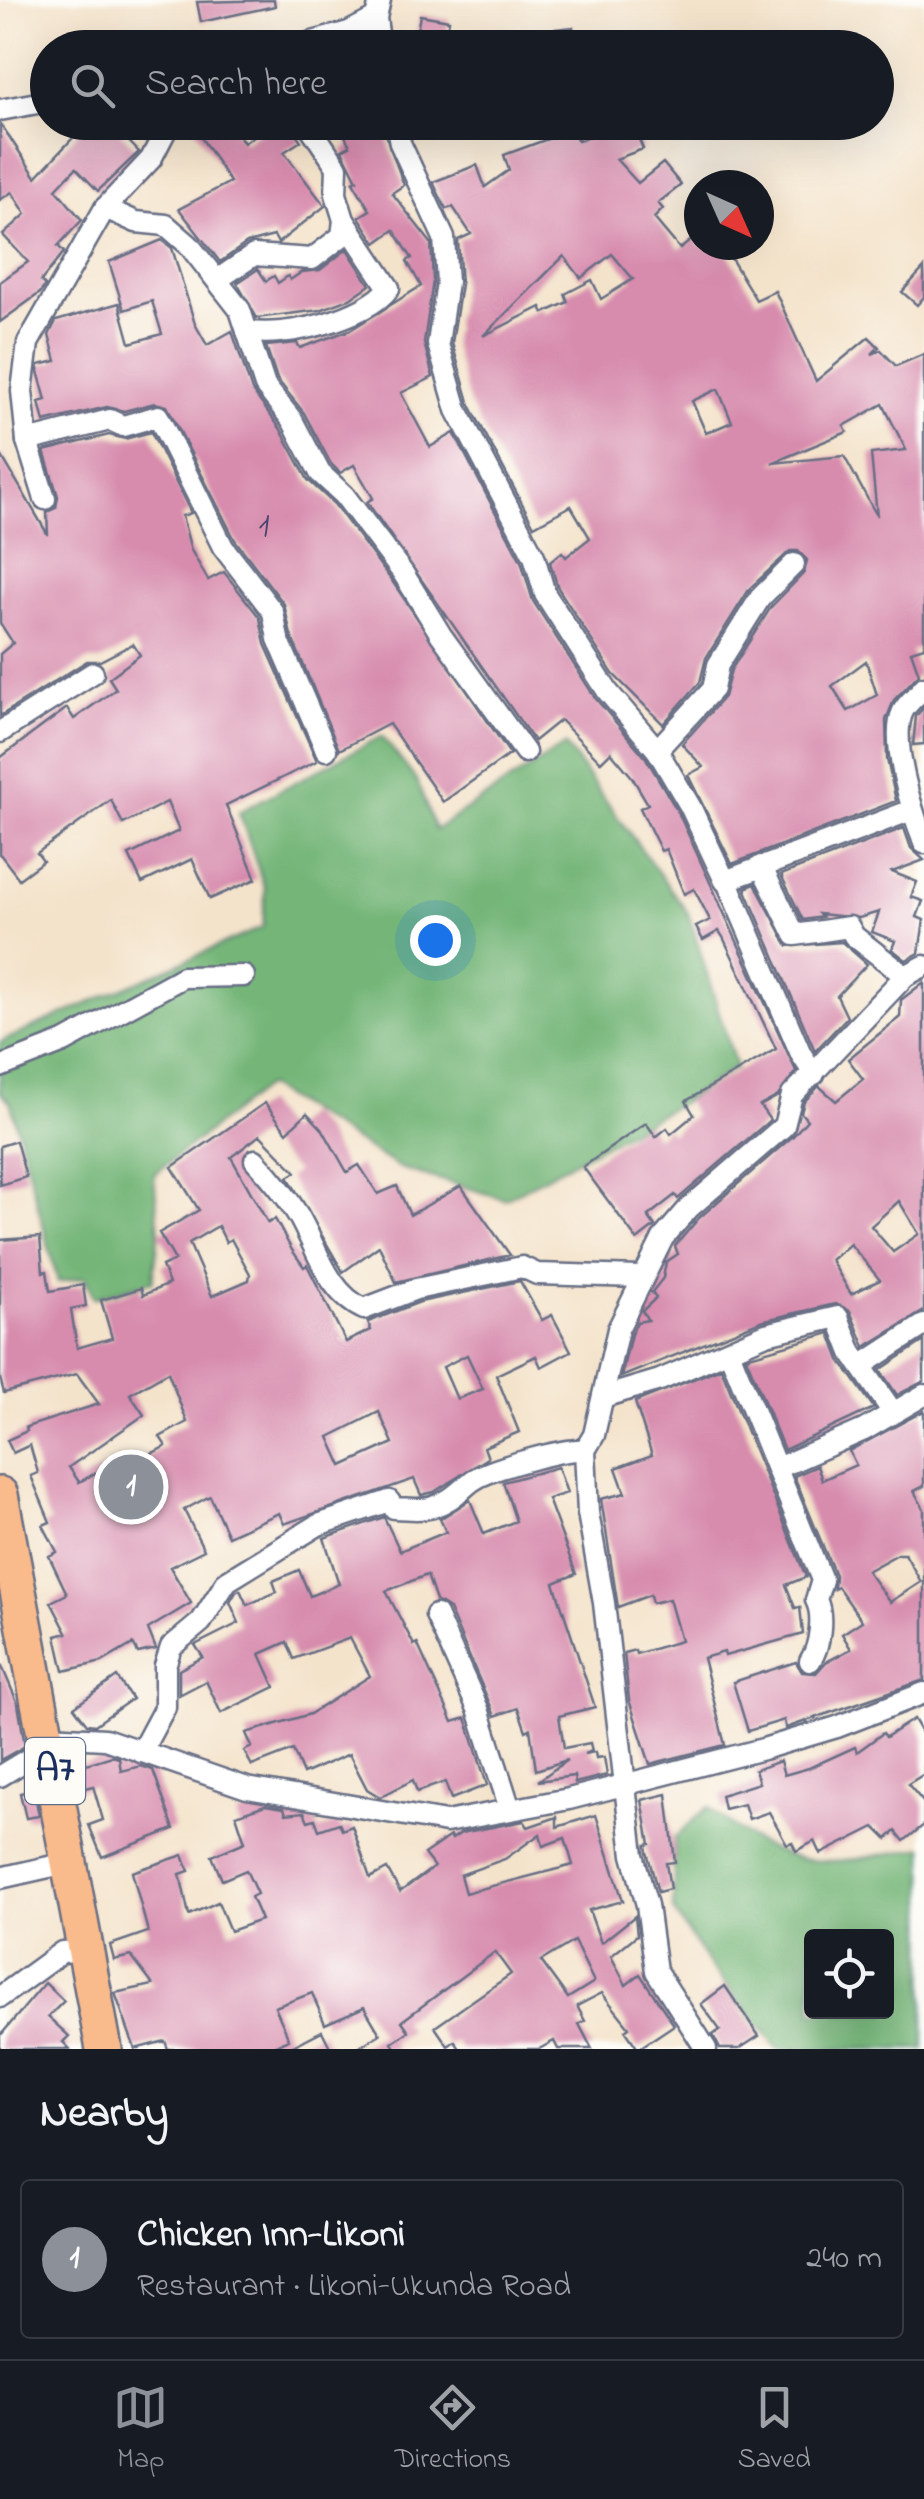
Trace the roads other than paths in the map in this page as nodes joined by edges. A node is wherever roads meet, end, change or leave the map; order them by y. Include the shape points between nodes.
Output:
1 (378, 9) edge
2 (352, 30) edge
3 (30, 104) edge
4 (0, 110) edge
5 (160, 140) edge
6 (319, 140) edge
7 (399, 140) edge
8 (105, 208) junction
9 (344, 220) junction
10 (217, 280) junction
11 (247, 331) junction
12 (27, 441) junction
13 (46, 498) dead end
14 (794, 564) dead end
15 (93, 673) dead end
16 (924, 688) edge
17 (0, 732) edge
18 (326, 750) dead end
19 (657, 750) junction
20 (525, 752) dead end
21 (912, 810) junction
22 (924, 843) edge
23 (761, 866) junction
24 (728, 884) junction
25 (915, 971) edge
26 (244, 976) dead end
27 (0, 1067) edge
28 (814, 1074) junction
29 (255, 1160) dead end
30 (640, 1277) junction
31 (924, 1326) edge
32 (729, 1351) junction
33 (861, 1366) junction
34 (924, 1395) edge
35 (603, 1397) junction
36 (892, 1411) junction
37 (585, 1450) junction
38 (778, 1472) junction
39 (0, 1495) edge
40 (9, 1587) edge
41 (436, 1615) dead end
42 (810, 1661) dead end
43 (924, 1693) edge
44 (50, 1745) junction
45 (141, 1752) junction
46 (0, 1776) edge
47 (626, 1781) junction
48 (509, 1806) junction
49 (71, 1862) junction
50 (0, 1878) edge
51 (86, 1950) junction
52 (0, 1998) edge
53 (104, 2049) edge
54 (706, 2049) edge

1 - 2 street
3 - 4 street
5 - 8 street
6 - 9 street via 338,167 336,194
7 - 19 street via 444,238 448,282 438,344 457,410 534,556 545,594 608,692
8 - 10 street via 136,222 166,225
8 - 12 street via 28,343 22,391
9 - 10 street via 342,236 312,259 254,255
9 - 11 street via 389,288 384,297 339,321 262,335
10 - 11 street
11 - 20 street via 266,386 320,473 403,574
12 - 13 street
12 - 18 street via 110,420 123,426 158,416 223,546 272,612
14 - 19 street via 760,598 718,665 713,689
15 - 17 street
16 - 21 street via 904,707 898,729
19 - 24 street
21 - 22 street
21 - 23 street
23 - 24 street
23 - 25 street via 795,935 849,927
24 - 28 street
25 - 28 street
26 - 27 street via 183,977 64,1042
28 - 30 street via 792,1094 784,1126 689,1208
29 - 30 street via 296,1212 342,1294 364,1309 416,1289 522,1268
30 - 35 street via 618,1329
31 - 33 street
32 - 33 street via 766,1334 838,1317
32 - 35 street
32 - 38 street
33 - 36 street
34 - 36 street
35 - 37 street
36 - 38 street
37 - 45 street via 498,1469 428,1508 394,1508 389,1501 355,1511 236,1574 201,1622 171,1647 165,1707
37 - 47 street via 590,1538
38 - 42 street via 822,1580
39 - 40 highway, A7
40 - 44 highway, A7
41 - 48 street via 478,1710
43 - 47 street via 837,1727
44 - 45 street via 106,1739
44 - 46 street
44 - 49 highway, A7
45 - 48 street via 247,1788 427,1822
47 - 48 street
47 - 54 street via 656,1970
49 - 50 street
49 - 51 highway, A7
51 - 52 street via 62,1952
51 - 53 highway, A7

